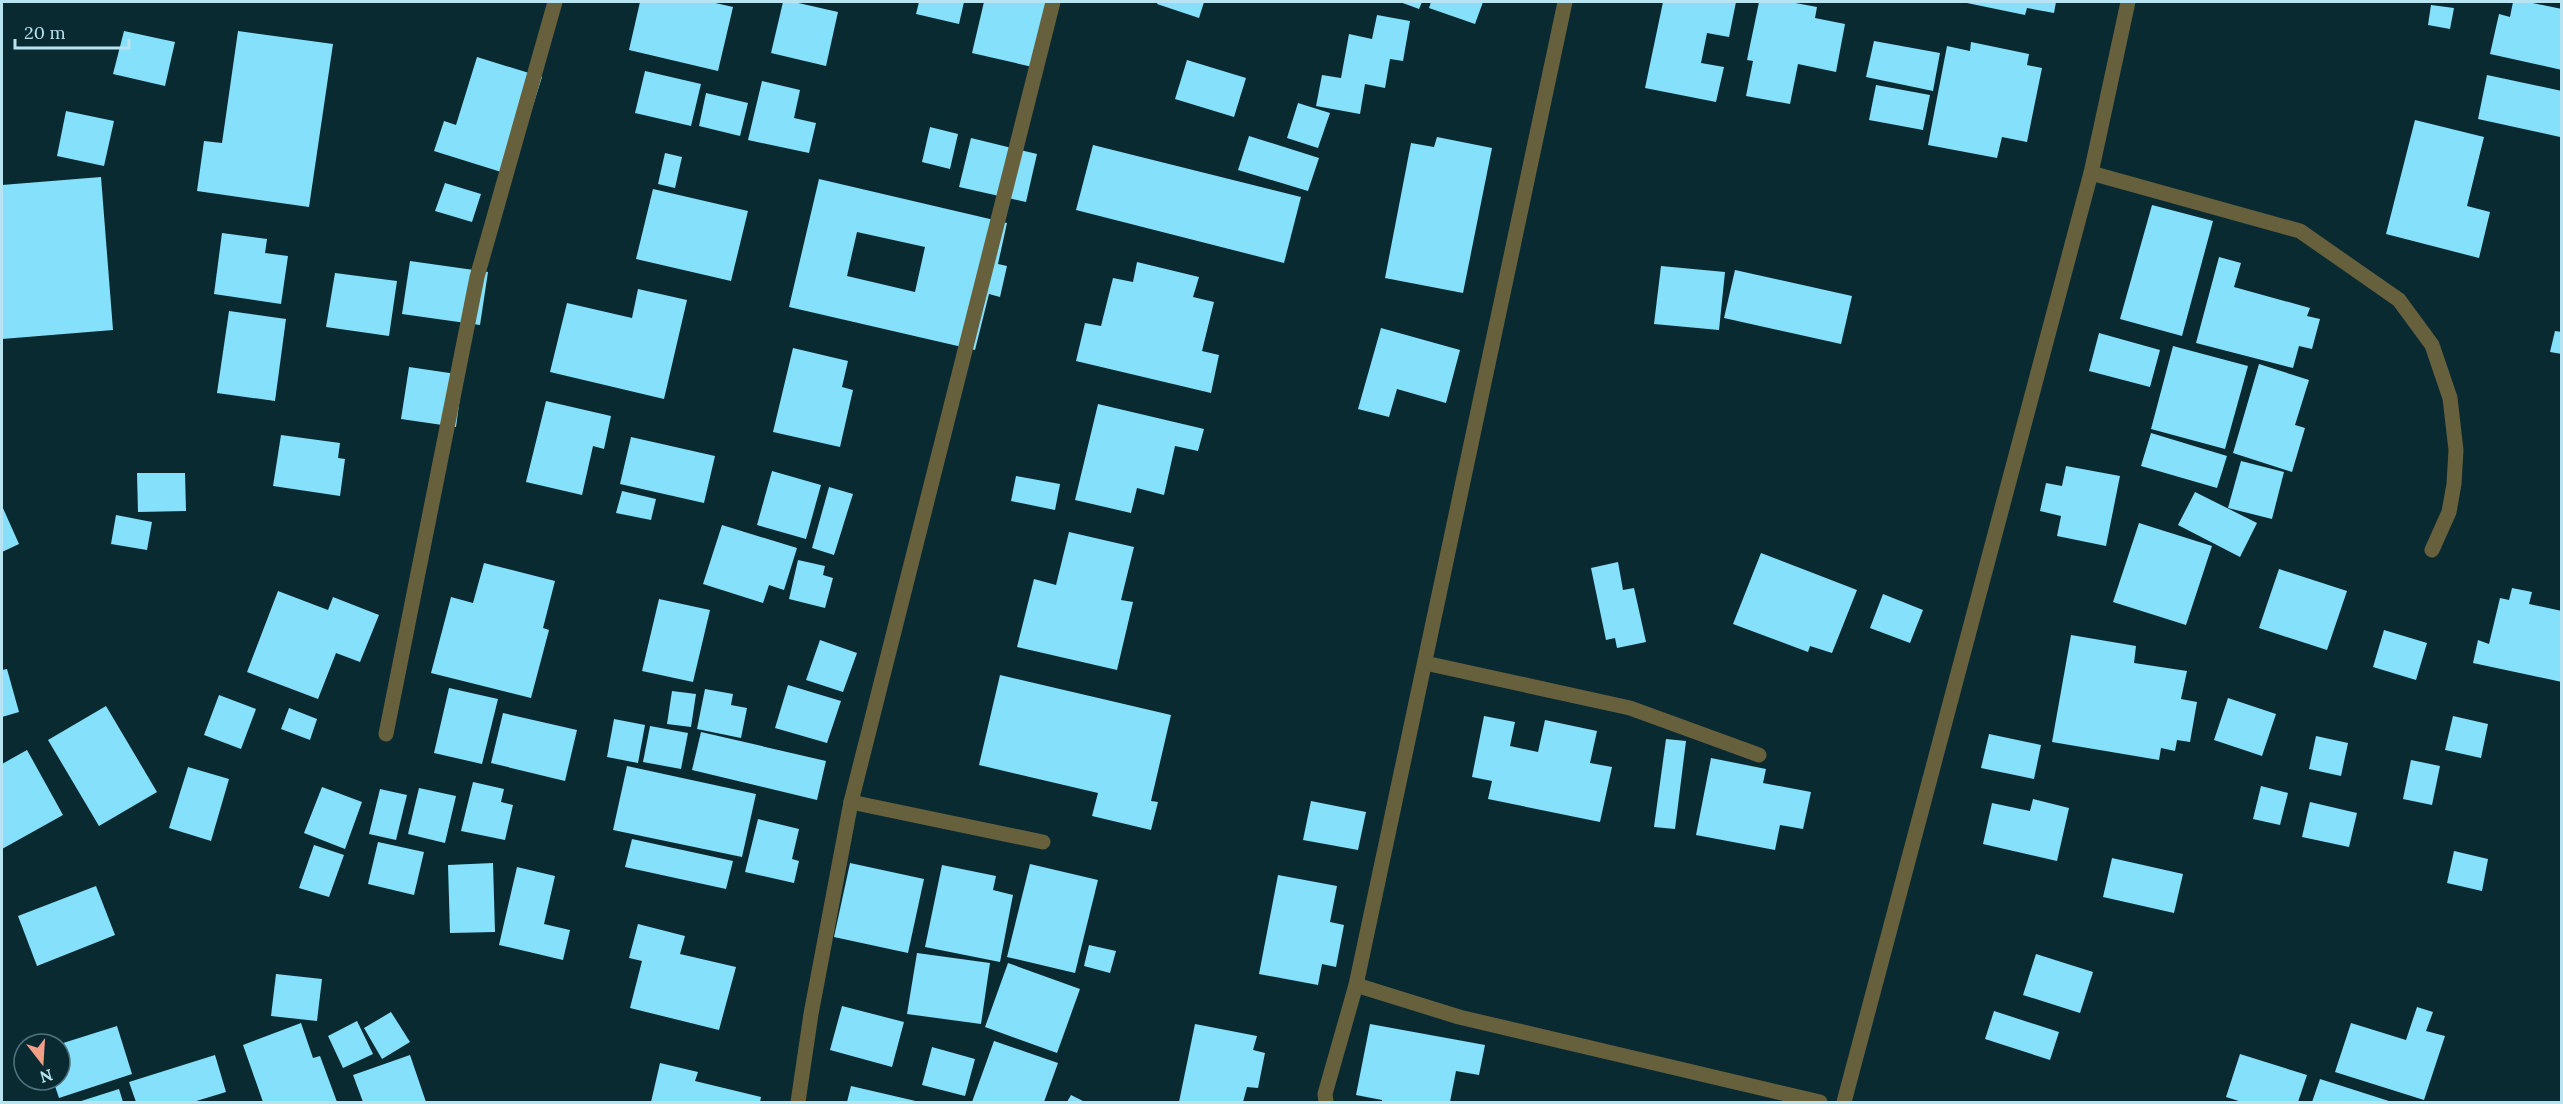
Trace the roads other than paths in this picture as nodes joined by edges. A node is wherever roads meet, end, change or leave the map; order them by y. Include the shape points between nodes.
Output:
1 (555, 2) edge
2 (1053, 2) edge
3 (1565, 2) edge
4 (2128, 2) edge
5 (2091, 173) junction
6 (2432, 550) dead end
7 (1425, 663) junction
8 (386, 734) dead end
9 (1759, 755) dead end
10 (851, 802) junction
11 (1043, 842) dead end
12 (1356, 985) junction
13 (798, 1102) edge
14 (1326, 1102) edge
15 (1820, 1102) edge
16 (1844, 1102) edge

1 - 8 street via 477,278
2 - 10 street
3 - 7 street
4 - 5 street
5 - 6 street via 2300,231 2399,300 2432,345 2451,399 2456,450 2454,484 2449,512
5 - 16 street
7 - 9 street via 1630,708
7 - 12 street
10 - 11 street
10 - 13 street
12 - 14 street
12 - 15 street via 1459,1017

